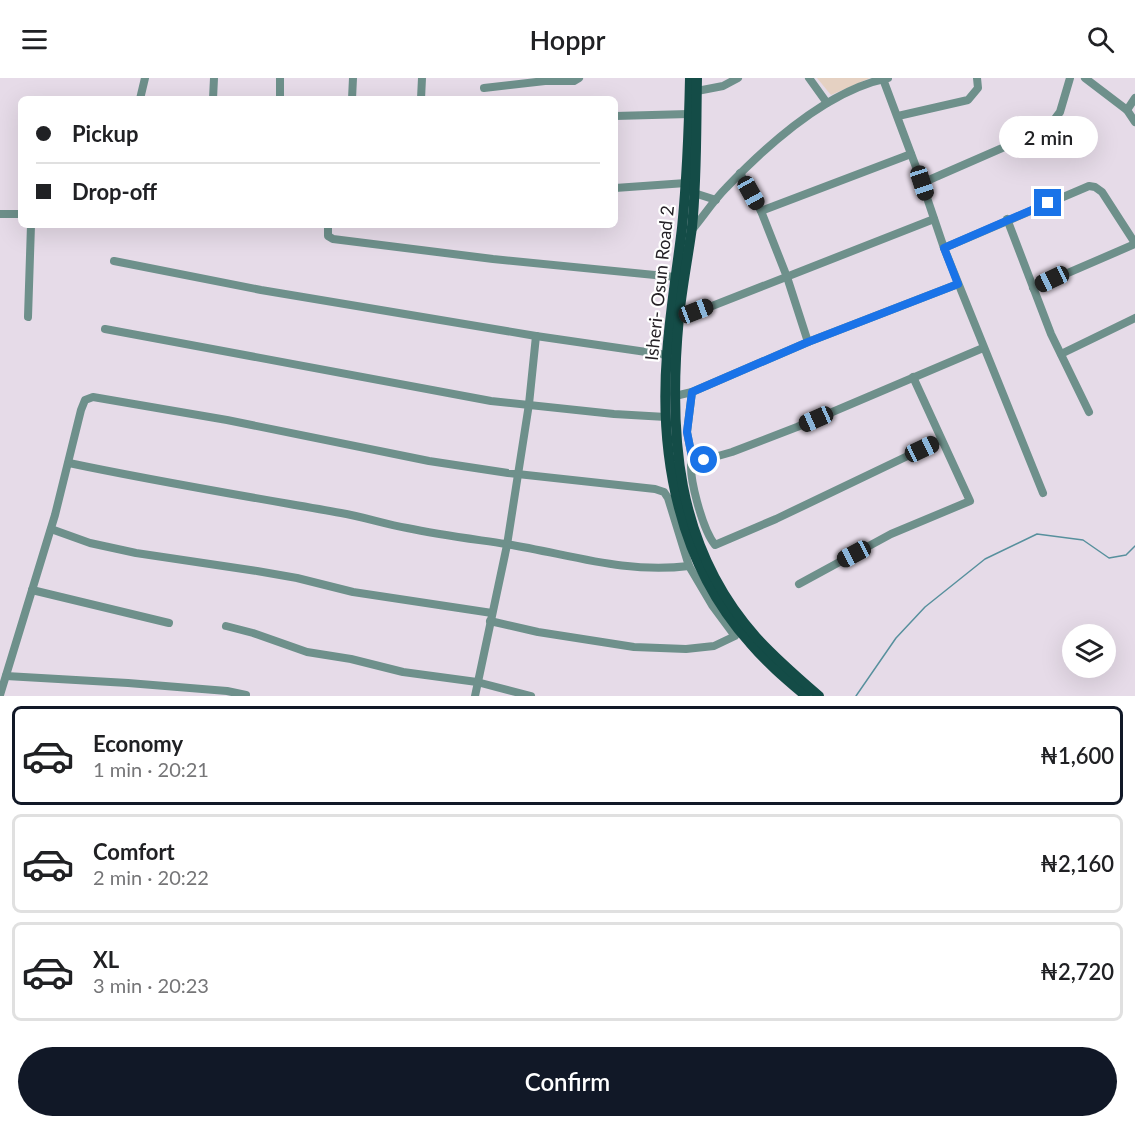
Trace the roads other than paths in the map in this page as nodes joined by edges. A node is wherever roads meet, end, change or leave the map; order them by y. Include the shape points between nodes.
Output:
1 (145, 78) edge
2 (214, 78) edge
3 (280, 78) edge
4 (353, 78) edge
5 (422, 78) edge
6 (579, 78) edge
7 (690, 78) edge
8 (697, 78) edge
9 (738, 78) edge
10 (809, 78) edge
11 (886, 78) edge
12 (977, 78) edge
13 (1070, 78) edge
14 (1085, 78) edge
15 (484, 88) dead end
16 (697, 91) junction
17 (141, 96) edge
18 (213, 96) edge
19 (280, 96) edge
20 (352, 96) edge
21 (421, 96) edge
22 (1135, 98) edge
23 (827, 103) junction
24 (1127, 110) junction
25 (689, 114) junction
26 (618, 116) edge
27 (898, 116) junction
28 (1135, 122) edge
29 (911, 154) junction
30 (741, 173) junction
31 (922, 183) junction
32 (618, 188) edge
33 (689, 189) junction
34 (716, 200) junction
35 (761, 211) junction
36 (0, 214) edge
37 (18, 214) edge
38 (934, 219) junction
39 (1007, 219) junction
40 (31, 228) edge
41 (328, 228) edge
42 (686, 230) junction
43 (1135, 243) edge
44 (944, 248) junction
45 (114, 261) dead end
46 (675, 277) junction
47 (787, 277) junction
48 (958, 284) junction
49 (1033, 288) junction
50 (28, 317) dead end
51 (1135, 318) edge
52 (679, 319) junction
53 (105, 329) dead end
54 (536, 336) junction
55 (808, 342) junction
56 (983, 348) junction
57 (1061, 354) junction
58 (667, 355) junction
59 (913, 377) junction
60 (692, 392) junction
61 (675, 396) junction
62 (529, 404) junction
63 (1089, 412) dead end
64 (666, 417) junction
65 (941, 440) junction
66 (692, 457) junction
67 (69, 463) junction
68 (518, 474) junction
69 (678, 489) junction
70 (1043, 493) dead end
71 (51, 529) junction
72 (507, 544) junction
73 (690, 566) junction
74 (799, 584) dead end
75 (32, 590) junction
76 (491, 617) junction
77 (169, 622) dead end
78 (226, 626) dead end
79 (6, 676) junction
80 (477, 682) junction
81 (174, 687) junction
82 (0, 695) edge
83 (246, 695) edge
84 (169, 696) edge
85 (475, 696) edge
86 (531, 696) edge
87 (806, 696) edge
88 (819, 696) edge

1 - 17 street
2 - 18 street
3 - 19 street
4 - 20 street
5 - 21 street
6 - 15 street
7 - 25 main road, Isheri- Osun Road 2
8 - 16 main road
9 - 16 street via 723,86
10 - 23 street
11 - 23 street
11 - 27 street
12 - 27 street via 978,88 968,100
13 - 31 street via 1059,112 1048,128
14 - 24 street
16 - 33 main road
22 - 24 street
23 - 30 street via 792,127
24 - 28 street
25 - 26 street
25 - 33 main road, Isheri- Osun Road 2
27 - 29 street
29 - 31 street
29 - 35 street
30 - 34 street
30 - 35 street
31 - 38 street
32 - 33 street
33 - 34 street
33 - 42 main road, Isheri- Osun Road 2
34 - 42 street
35 - 47 street
36 - 37 street
38 - 44 street
38 - 47 street
39 - 43 street via 1095,187 1109,200
39 - 44 street
39 - 49 street
40 - 50 street
41 - 46 street via 328,236 333,239
42 - 46 main road, Isheri- Osun Road 2
42 - 52 main road
43 - 49 street
44 - 48 street
45 - 54 street
46 - 58 main road, Isheri- Osun Road 2
47 - 52 street
47 - 55 street
48 - 55 street
48 - 56 street
49 - 57 street
51 - 57 street
52 - 61 main road
53 - 62 street via 326,372
54 - 58 street
54 - 62 street
55 - 60 street
56 - 59 street
56 - 70 street
57 - 63 street
58 - 64 main road, Isheri- Osun Road 2
59 - 65 street
59 - 66 street via 732,452 704,460
60 - 61 street
60 - 66 street via 687,432
61 - 69 main road
62 - 64 street
62 - 68 street
64 - 69 main road, Isheri- Osun Road 2
65 - 66 street via 715,545 692,478
65 - 74 street via 969,502 891,534
67 - 68 street via 81,410 85,400 93,398
67 - 71 street
67 - 72 street via 413,530
68 - 72 street
68 - 73 street via 664,492
69 - 87 main road via 690,546 706,579 748,641
69 - 88 main road via 698,542 733,606 781,664
71 - 75 street
71 - 76 street via 136,554 297,578
72 - 73 street via 645,569
72 - 76 street
73 - 76 street via 735,636 714,646 633,647 538,632
75 - 77 street
75 - 79 street
76 - 80 street
78 - 80 street via 306,652
79 - 81 street
79 - 82 street
80 - 85 street
80 - 86 street
81 - 83 street
81 - 84 street

